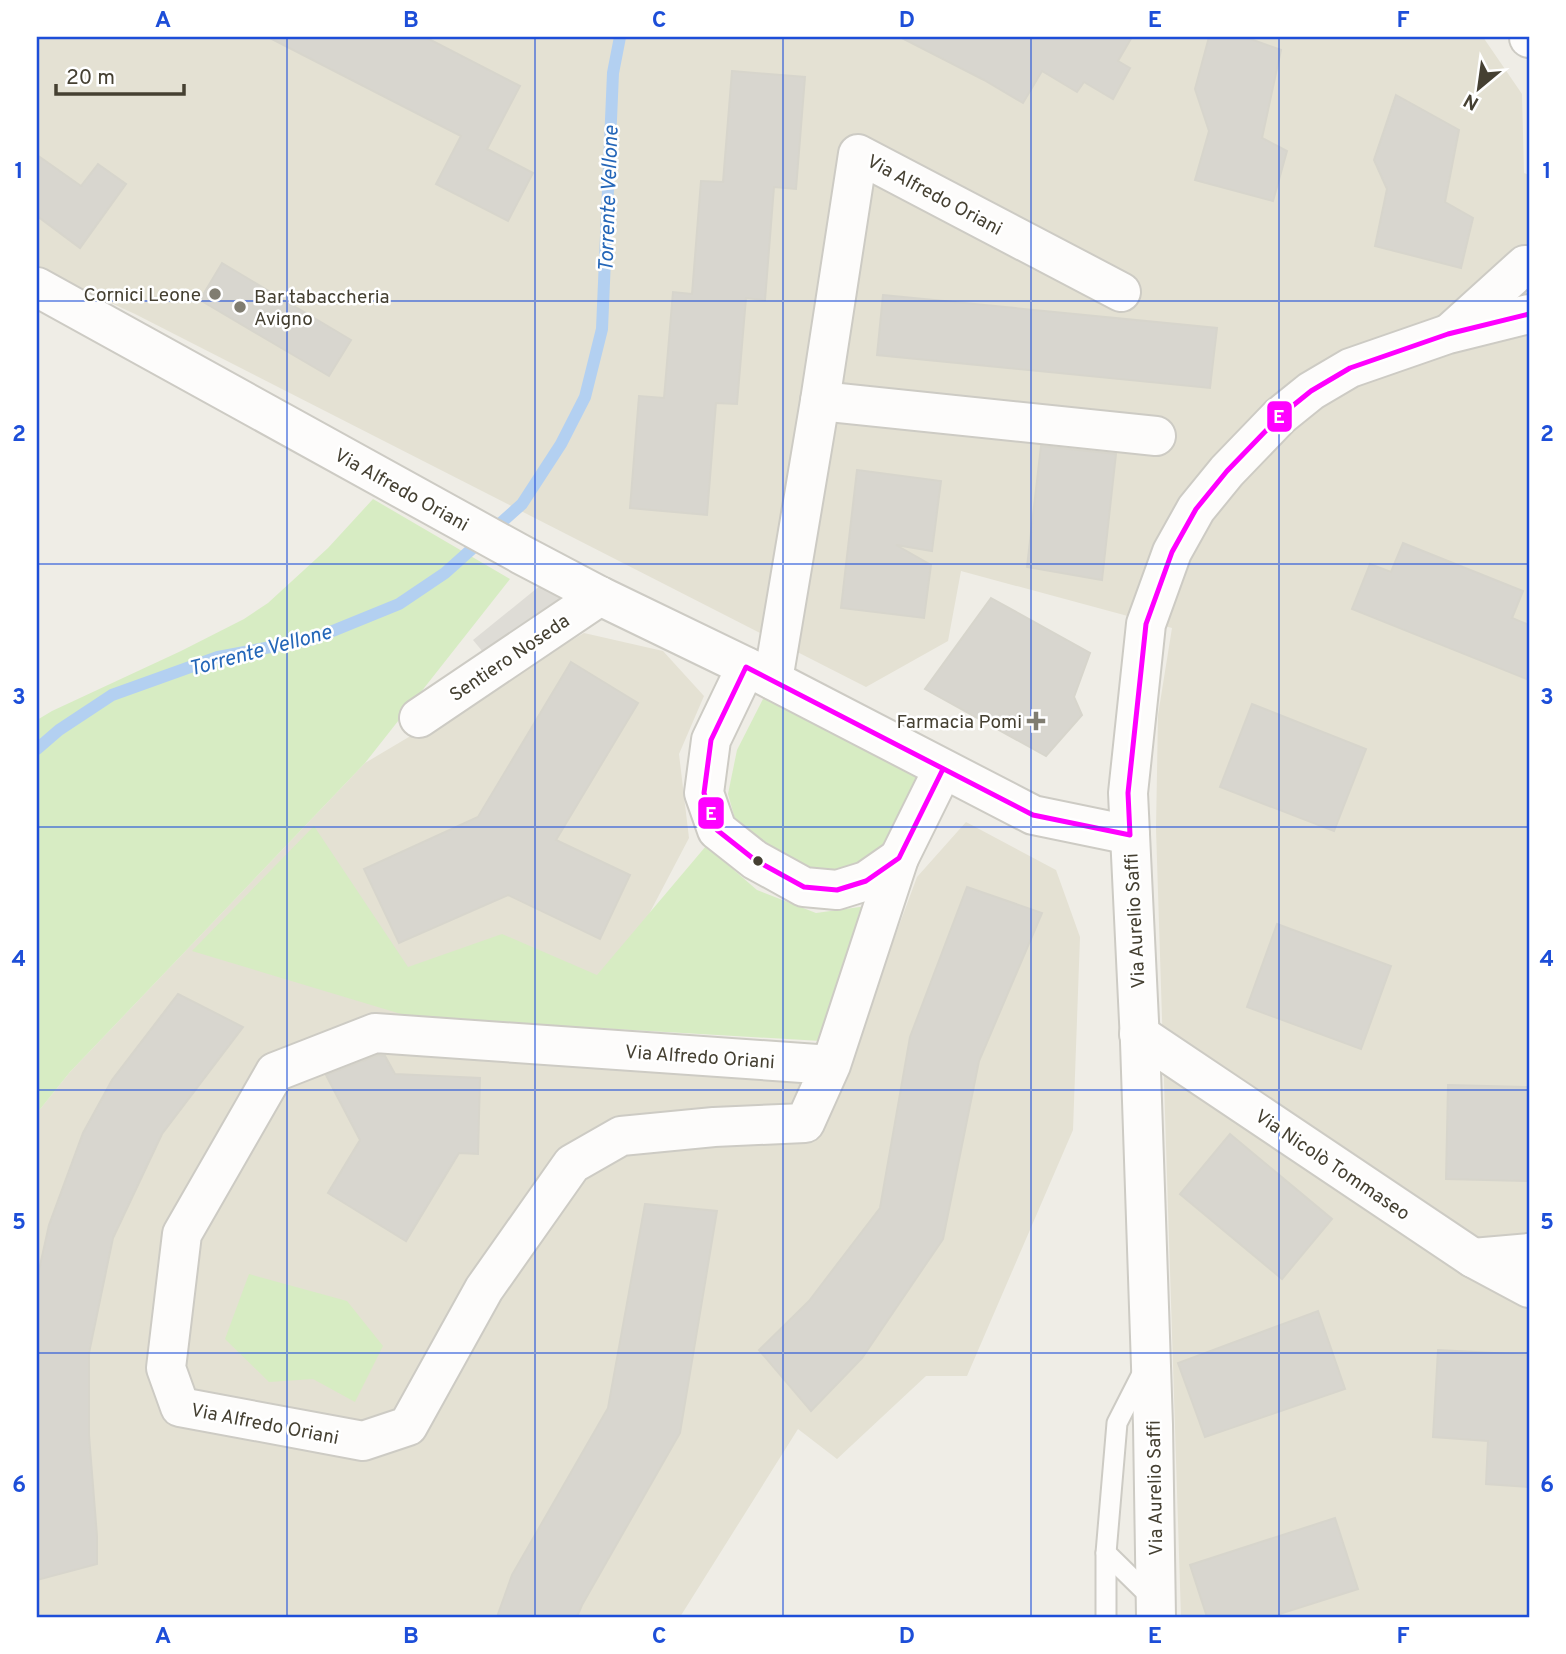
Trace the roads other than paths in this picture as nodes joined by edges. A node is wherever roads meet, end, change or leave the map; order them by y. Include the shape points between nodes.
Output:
1 (1528, 265) edge
2 (37, 287) edge
3 (1121, 292) dead end
4 (1529, 314) edge
5 (1448, 334) junction
6 (820, 401) junction
7 (1156, 436) dead end
8 (600, 596) junction
9 (759, 673) junction
10 (419, 718) dead end
11 (943, 769) junction
12 (1130, 835) junction
13 (899, 858) junction
14 (1139, 1034) junction
15 (831, 1065) junction
16 (1529, 1253) edge
17 (1473, 1258) junction
18 (1529, 1288) edge
19 (1150, 1356) junction
20 (1106, 1553) junction
21 (1155, 1609) edge
22 (1106, 1617) edge

1 - 5 street, Via Aurelio Saffi
2 - 8 street, Via Alfredo Oriani
3 - 6 street, Via Alfredo Oriani via 858,154
4 - 5 street, Via Aurelio Saffi
5 - 12 street, Via Aurelio Saffi via 1350,368 1311,391 1280,416 1196,509 1172,552 1146,624 1128,793
6 - 7 street
6 - 9 street, Via Alfredo Oriani
8 - 9 street, Via Alfredo Oriani
8 - 10 street, Sentiero Noseda
9 - 11 street, Via Alfredo Oriani
9 - 13 street via 712,740 704,793 717,830 755,860 804,887 847,887 866,881
11 - 12 street, Via Alfredo Oriani via 1033,815
11 - 13 street, Via Alfredo Oriani
12 - 14 street, Via Aurelio Saffi
13 - 15 street, Via Alfredo Oriani
14 - 17 street, Via Nicolò Tommaseo
14 - 19 street, Via Aurelio Saffi
15 - 15 street, Via Alfredo Oriani via 375,1033 275,1072 182,1234 166,1367 180,1407 363,1441 408,1426 484,1289 572,1164 621,1136 805,1123
16 - 17 street
17 - 18 street, Via Nicolò Tommaseo
19 - 20 lane via 1117,1423
19 - 21 street, Via Aurelio Saffi
20 - 21 lane
20 - 22 lane

